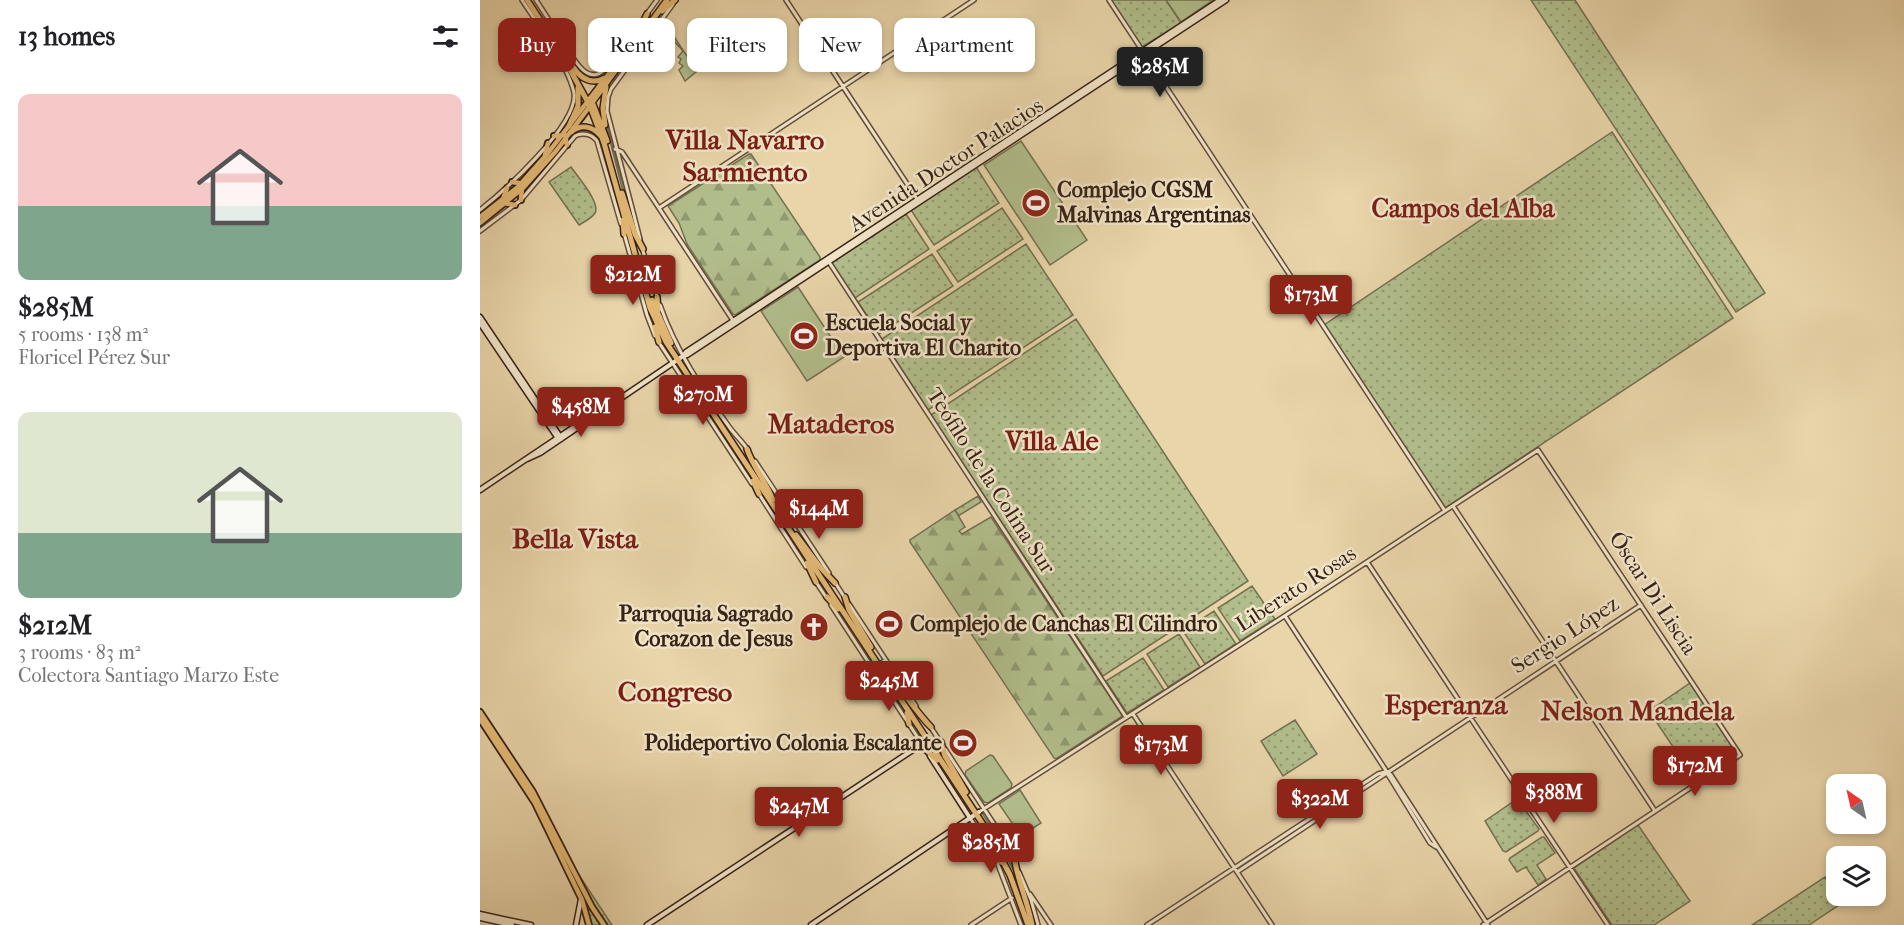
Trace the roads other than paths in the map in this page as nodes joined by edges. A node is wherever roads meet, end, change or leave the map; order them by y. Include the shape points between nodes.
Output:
1 (527, 0) edge
2 (536, 0) edge
3 (657, 0) edge
4 (676, 0) edge
5 (786, 0) edge
6 (974, 0) edge
7 (1109, 0) edge
8 (1220, 0) edge
9 (1226, 0) edge
10 (647, 14) junction
11 (539, 18) edge
12 (547, 18) edge
13 (645, 18) edge
14 (653, 18) edge
15 (655, 18) edge
16 (656, 18) edge
17 (1143, 53) junction
18 (576, 61) edge
19 (576, 71) edge
20 (572, 72) edge
21 (573, 72) edge
22 (575, 72) edge
23 (608, 74) junction
24 (843, 86) junction
25 (590, 102) junction
26 (569, 133) junction
27 (554, 136) junction
28 (602, 138) junction
29 (548, 143) junction
30 (567, 145) junction
31 (612, 148) junction
32 (543, 158) junction
33 (614, 180) junction
34 (513, 182) junction
35 (522, 186) junction
36 (507, 188) junction
37 (622, 193) junction
38 (521, 200) junction
39 (918, 201) junction
40 (504, 202) junction
41 (515, 206) junction
42 (659, 208) junction
43 (480, 210) edge
44 (480, 217) edge
45 (480, 224) edge
46 (480, 231) edge
47 (624, 234) junction
48 (643, 249) junction
49 (829, 262) junction
50 (643, 282) junction
51 (657, 297) junction
52 (480, 317) edge
53 (735, 322) junction
54 (480, 323) edge
55 (659, 342) junction
56 (674, 349) junction
57 (678, 359) junction
58 (560, 437) junction
59 (728, 438) junction
60 (747, 449) junction
61 (1538, 450) joint
62 (480, 490) edge
63 (759, 494) junction
64 (773, 500) junction
65 (1453, 506) junction
66 (1445, 511) junction
67 (784, 522) junction
68 (796, 535) junction
69 (1367, 562) junction
70 (816, 582) junction
71 (836, 584) junction
72 (826, 597) junction
73 (845, 597) junction
74 (1641, 605) junction
75 (1285, 616) junction
76 (864, 643) junction
77 (871, 647) junction
78 (1555, 661) junction
79 (879, 664) junction
80 (893, 685) junction
81 (480, 712) edge
82 (1132, 713) junction
83 (1126, 717) junction
84 (1470, 717) junction
85 (480, 719) edge
86 (909, 724) junction
87 (931, 727) junction
88 (941, 742) junction
89 (924, 746) junction
90 (1387, 772) junction
91 (964, 792) junction
92 (980, 811) junction
93 (1655, 811) junction
94 (970, 818) junction
95 (992, 851) junction
96 (1015, 862) junction
97 (1570, 868) junction
98 (1236, 870) junction
99 (1027, 889) junction
100 (581, 898) junction
101 (1012, 898) junction
102 (1021, 902) junction
103 (480, 916) edge
104 (1486, 924) edge
105 (512, 925) edge
106 (531, 925) edge
107 (576, 925) edge
108 (589, 925) edge
109 (604, 925) edge
110 (647, 925) edge
111 (811, 925) edge
112 (971, 925) edge
113 (1021, 925) edge
114 (1031, 925) edge
115 (1038, 925) edge
116 (1051, 925) edge
117 (1147, 925) edge
118 (1272, 925) edge
119 (1608, 925) edge

1 - 11 highway
1 - 27 street via 574,94 571,112
2 - 12 street
3 - 10 street
4 - 16 highway
4 - 31 street via 611,89 606,108
5 - 24 street
6 - 24 street
7 - 17 street
8 - 17 main road, Avenida Doctor Palacios
9 - 17 main road, Avenida Doctor Palacios
10 - 13 highway
10 - 23 street
14 - 15 highway via 667,0
17 - 39 main road, Avenida Doctor Palacios
17 - 66 street
18 - 23 street via 583,71
19 - 23 highway via 590,81 602,80
20 - 26 highway via 580,97
21 - 25 highway
22 - 25 highway
23 - 25 highway
23 - 31 highway via 603,106
24 - 39 street
24 - 42 street
25 - 26 main road
25 - 28 highway
25 - 31 highway
26 - 27 main road
26 - 28 highway via 578,127 588,127
26 - 30 main road
26 - 30 street
26 - 32 main road
26 - 35 main road
26 - 47 street via 587,134 597,141
27 - 29 street
28 - 33 highway
29 - 32 main road
29 - 34 street
30 - 38 street
31 - 37 highway
31 - 42 street via 622,152
31 - 48 street
32 - 35 main road
33 - 47 highway
33 - 50 highway
34 - 35 main road
34 - 36 street
35 - 38 main road
35 - 40 main road
36 - 40 main road
36 - 43 street
37 - 48 highway
37 - 56 highway via 654,307
38 - 41 street
39 - 49 main road, Avenida Doctor Palacios
39 - 53 main road, Avenida Doctor Palacios
40 - 41 main road
40 - 44 main road
40 - 45 main road
41 - 46 street
42 - 53 street
47 - 55 street via 647,315
48 - 51 street
49 - 53 main road, Avenida Doctor Palacios
49 - 83 street, Teófilo de la Colina Sur
50 - 55 highway
50 - 57 highway via 657,324
51 - 56 highway via 659,315
51 - 57 street
52 - 58 main road
53 - 57 main road, Avenida Doctor Palacios
54 - 58 main road
55 - 57 street
56 - 57 highway
57 - 58 main road, Avenida Doctor Palacios
57 - 59 highway
57 - 60 street
57 - 63 street
57 - 64 highway
58 - 62 main road, Avenida Doctor Palacios
59 - 63 highway
59 - 67 highway
60 - 64 highway
60 - 71 street
61 - 65 street, Liberato Rosas
61 - 74 street, Óscar Di Liscia
63 - 70 street
64 - 68 highway
65 - 66 street, Liberato Rosas
65 - 78 street
66 - 69 street, Liberato Rosas
67 - 70 highway
67 - 76 highway
68 - 71 highway
68 - 77 highway
69 - 75 street, Liberato Rosas
69 - 84 street
70 - 72 street
71 - 73 street
72 - 76 highway
72 - 79 street
73 - 77 highway
73 - 79 street
74 - 78 street, Sergio López
74 - 93 street, Óscar Di Liscia via 1740,755
75 - 82 street, Liberato Rosas
75 - 90 street
76 - 79 highway
77 - 79 highway
78 - 84 street, Sergio López
78 - 93 street
79 - 80 highway
79 - 86 street
79 - 87 street
80 - 86 highway
80 - 87 highway
80 - 91 highway
81 - 109 main road via 535,795
82 - 83 street, Liberato Rosas
82 - 98 street
83 - 92 street, Liberato Rosas
84 - 90 street, Sergio López
84 - 97 street
85 - 100 main road via 533,800
86 - 89 street
87 - 88 street
88 - 91 highway
88 - 92 street
89 - 91 highway
89 - 94 main road
89 - 110 main road
90 - 98 street, Sergio López via 1378,774
90 - 104 street
91 - 92 highway
92 - 94 main road
92 - 96 street via 1007,844
92 - 102 highway
92 - 114 highway via 1008,863
93 - 97 street
94 - 95 street
94 - 111 main road
95 - 101 street
95 - 102 highway
96 - 99 street
96 - 114 highway
97 - 104 street
97 - 119 street
98 - 117 street, Sergio López
98 - 118 street
99 - 115 street
99 - 116 street
100 - 107 main road
100 - 108 main road
101 - 112 street
101 - 113 street
102 - 114 highway
103 - 105 main road
103 - 106 main road

